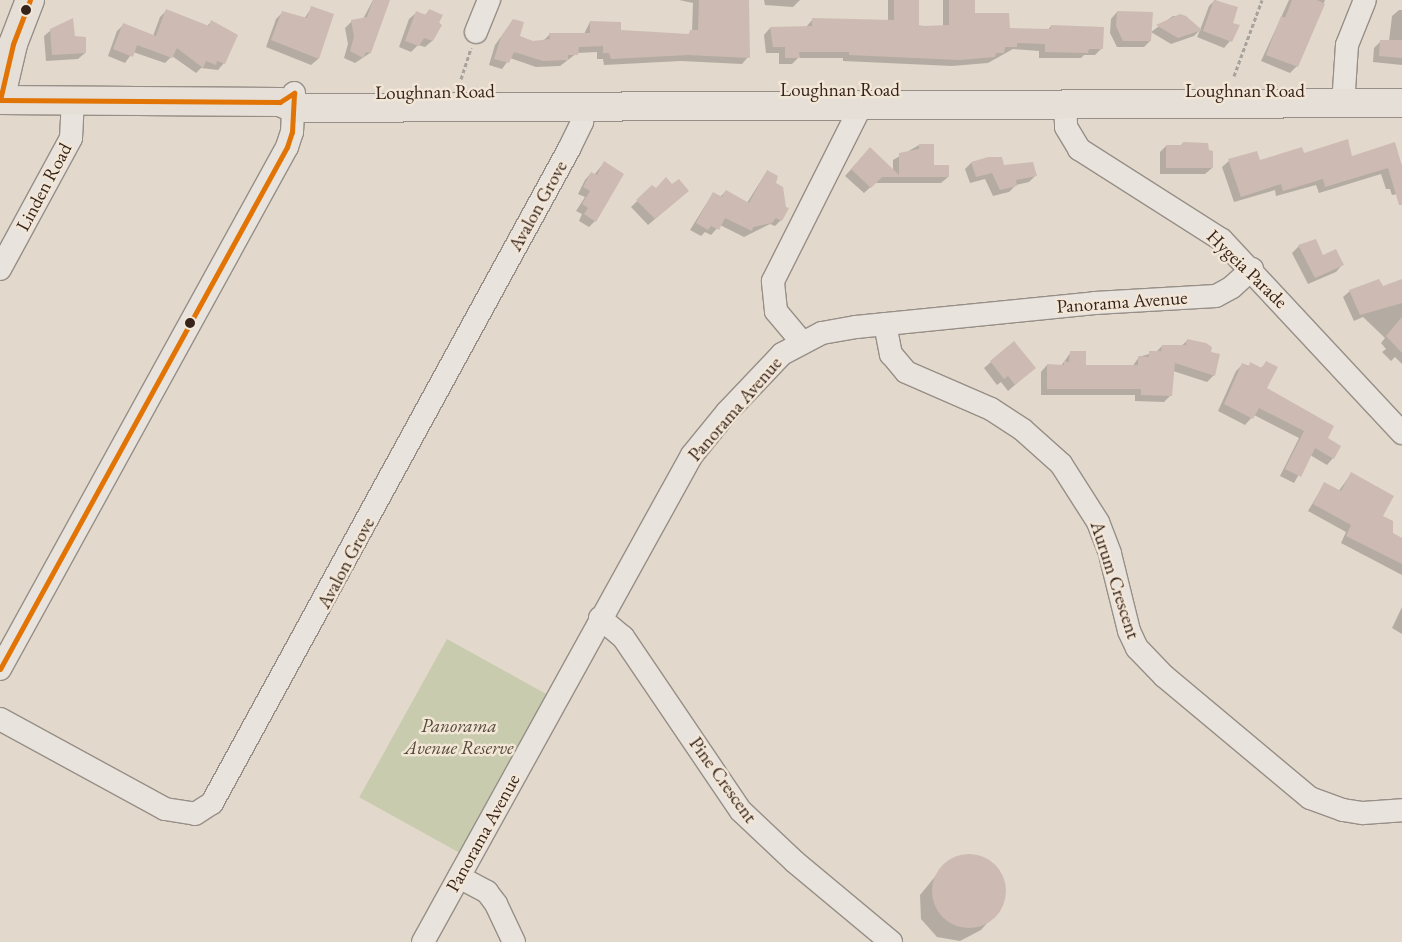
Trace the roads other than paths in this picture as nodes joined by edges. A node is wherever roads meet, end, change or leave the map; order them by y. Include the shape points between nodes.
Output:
1 (30, 0) edge
2 (489, 0) edge
3 (1365, 0) edge
4 (476, 32) road end
5 (1344, 90) junction
6 (1402, 90) edge
7 (0, 100) edge
8 (73, 101) junction
9 (289, 101) junction
10 (1402, 102) edge
11 (1064, 105) junction
12 (861, 106) junction
13 (584, 108) junction
14 (0, 269) edge
15 (1252, 269) junction
16 (885, 324) junction
17 (801, 341) junction
18 (1402, 433) edge
19 (600, 618) junction
20 (0, 670) edge
21 (0, 719) edge
22 (1402, 810) edge
23 (459, 877) junction
24 (423, 942) edge
25 (514, 942) edge
26 (891, 942) edge

1 - 7 main road via 13,44
2 - 4 street
3 - 5 street via 1347,45
5 - 6 main road, Loughnan Road
5 - 9 main road, Loughnan Road
7 - 8 main road, Loughnan Road
8 - 9 main road, Loughnan Road
8 - 14 street, Linden Road via 71,138
9 - 13 main road, Loughnan Road
9 - 20 street via 292,132 287,147
10 - 11 main road, Loughnan Road
11 - 12 main road, Loughnan Road
11 - 15 street, Hygeia Parade via 1066,127 1079,149 1208,230
12 - 13 main road, Loughnan Road
12 - 17 street via 773,281 776,311
13 - 21 street, Avalon Grove via 582,122 569,150 212,803 195,814 165,809
15 - 16 street, Panorama Avenue via 1216,296 1095,303
15 - 18 street, Hygeia Parade
16 - 17 street, Panorama Avenue via 822,332
16 - 22 street, Aurum Crescent via 891,354 906,372 992,409 1023,430 1061,464 1098,522 1137,648 1158,671 1310,798 1343,810 1363,813
17 - 19 street, Panorama Avenue via 782,354 692,454
19 - 23 street, Panorama Avenue
19 - 26 street, Pine Crescent via 623,637 741,811 788,856
23 - 24 street, Panorama Avenue
23 - 25 street via 487,892

